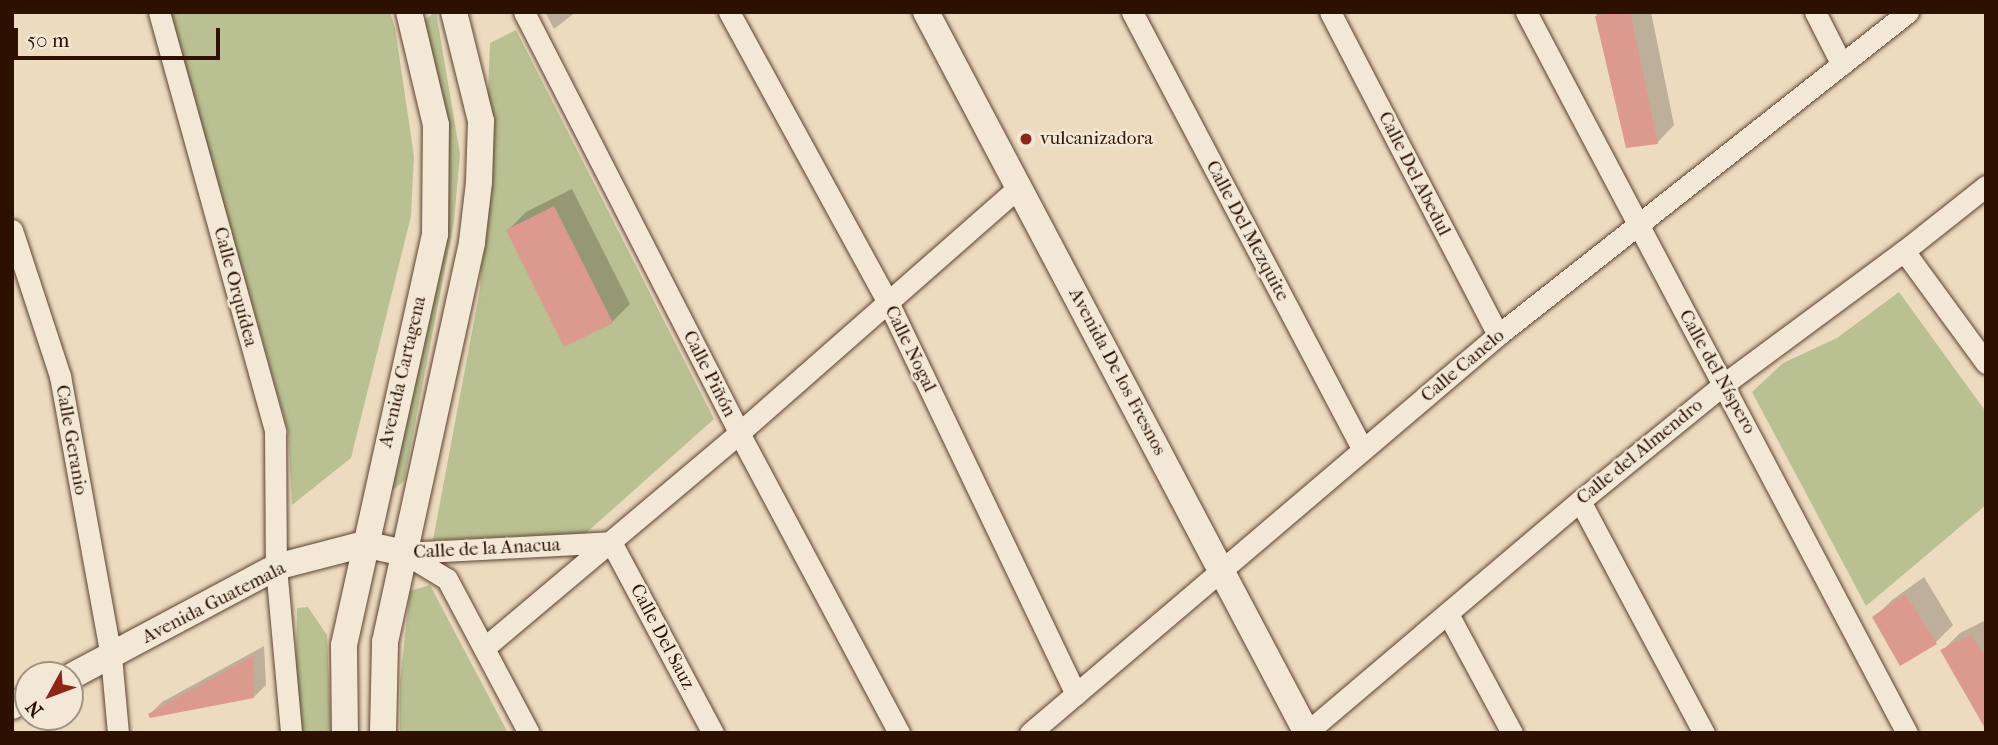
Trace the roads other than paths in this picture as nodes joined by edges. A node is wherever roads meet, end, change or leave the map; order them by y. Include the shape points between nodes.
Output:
1 (159, 12) edge
2 (409, 12) edge
3 (454, 12) edge
4 (524, 12) edge
5 (729, 12) edge
6 (926, 12) edge
7 (1132, 12) edge
8 (1330, 12) edge
9 (1525, 12) edge
10 (1815, 12) edge
11 (1908, 12) edge
12 (1842, 65) junction
13 (1020, 186) junction
14 (1986, 186) edge
15 (1636, 225) junction
16 (12, 230) edge
17 (1904, 251) junction
18 (888, 302) junction
19 (1498, 335) junction
20 (1986, 363) edge
21 (1724, 384) junction
22 (739, 433) junction
23 (1363, 450) junction
24 (1580, 501) junction
25 (611, 542) junction
26 (364, 544) junction
27 (404, 553) junction
28 (276, 567) junction
29 (1221, 572) junction
30 (1447, 614) junction
31 (484, 648) junction
32 (111, 656) junction
33 (84, 670) edge
34 (1076, 694) junction
35 (118, 733) edge
36 (291, 733) edge
37 (345, 733) edge
38 (383, 733) edge
39 (529, 733) edge
40 (713, 733) edge
41 (899, 733) edge
42 (1030, 733) edge
43 (1307, 733) edge
44 (1512, 733) edge
45 (1704, 733) edge
46 (1907, 733) edge

1 - 28 street, Calle Orquídea via 275,432
2 - 26 street, Avenida Cartagena via 436,124 435,234
3 - 27 street, Avenida Cartagena via 481,121 480,182 472,242
4 - 22 street, Calle Piñón
5 - 18 street, Calle Nogal
6 - 13 street, Avenida De los Fresnos
7 - 23 street, Calle Del Mezquite
8 - 19 street, Calle Del Abedul
9 - 15 street, Calle del Níspero
10 - 12 street
11 - 12 street, Calle Canelo
12 - 15 street, Calle Canelo
13 - 18 street, Calle de la Anacua
13 - 29 street, Avenida De los Fresnos
14 - 17 street, Calle del Almendro
15 - 19 street, Calle Canelo
15 - 21 street, Calle del Níspero
16 - 32 street, Calle Geranio via 60,376
17 - 20 street
17 - 21 street, Calle del Almendro
18 - 22 street, Calle de la Anacua
18 - 34 street, Calle Nogal
19 - 23 street, Calle Canelo
21 - 24 street, Calle del Almendro
21 - 46 street, Calle del Níspero
22 - 25 street, Calle de la Anacua
22 - 41 street, Calle Piñón
23 - 29 street, Calle Canelo
24 - 30 street, Calle del Almendro
24 - 45 street
25 - 27 street, Calle de la Anacua
25 - 31 street, Calle de la Anacua
25 - 40 street, Calle Del Sauz
26 - 27 street
26 - 28 street, Avenida Guatemala
26 - 37 street, Avenida Cartagena via 344,645
27 - 31 street, Calle de la Anacua via 447,579
27 - 38 street, Avenida Cartagena via 385,642
28 - 32 street, Avenida Guatemala
28 - 36 street, Calle Orquídea
29 - 34 street, Calle Canelo
29 - 43 street, Avenida De los Fresnos
30 - 43 street, Calle del Almendro
30 - 44 street
31 - 39 street, Calle de la Anacua
32 - 33 street, Avenida Guatemala
32 - 35 street, Calle Geranio
34 - 42 street, Calle Canelo

